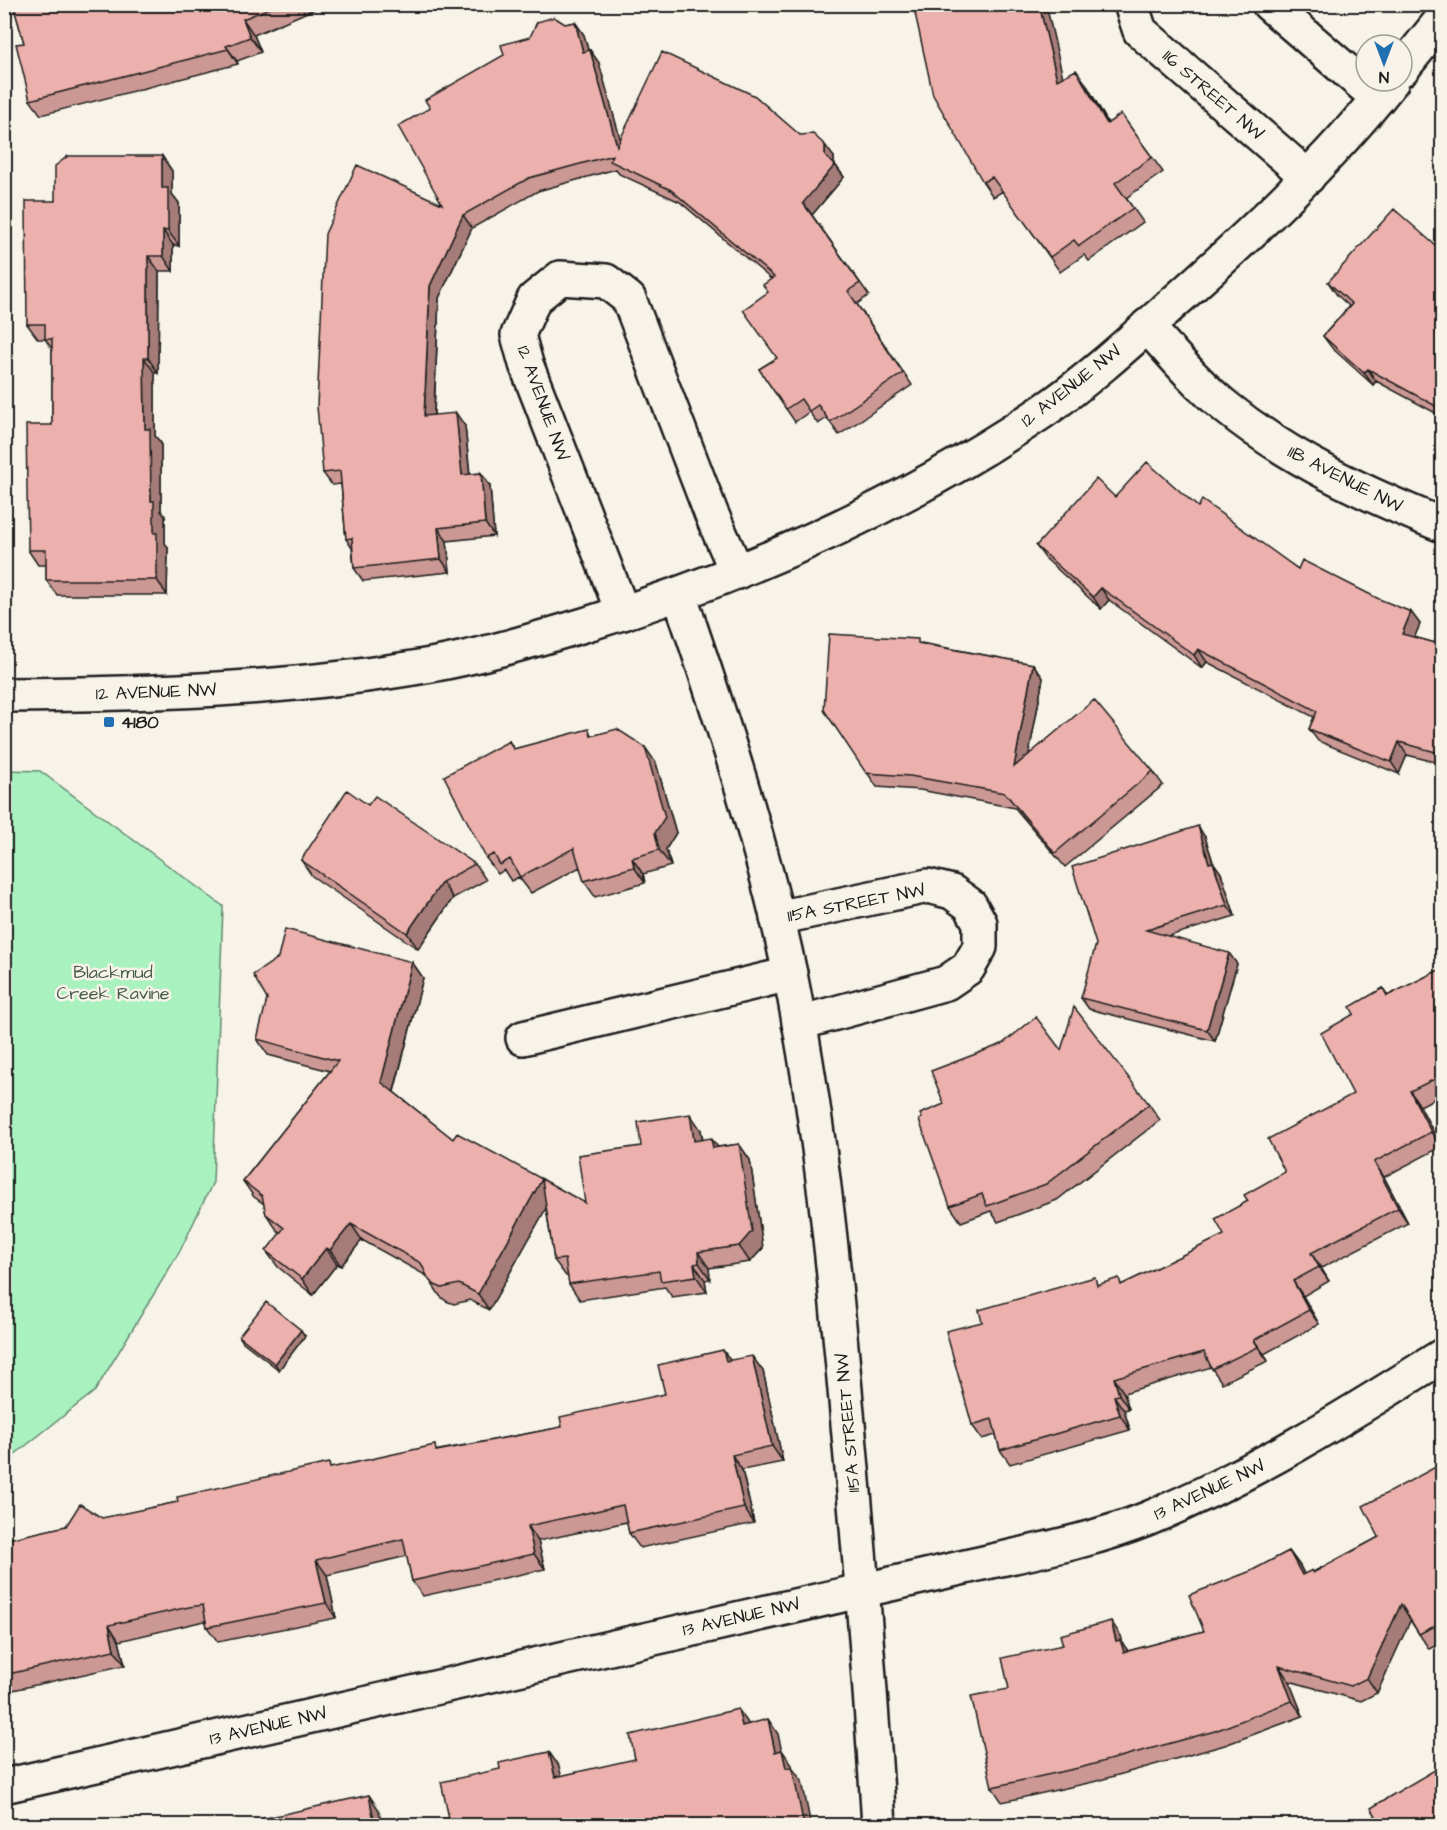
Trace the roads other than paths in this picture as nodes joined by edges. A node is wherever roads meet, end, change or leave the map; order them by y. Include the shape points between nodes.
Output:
1 (1131, 4) edge
2 (1269, 4) edge
3 (1443, 19) edge
4 (1414, 54) edge
5 (1354, 67) edge
6 (1382, 93) edge
7 (1308, 177) junction
8 (1147, 326) junction
9 (1443, 525) edge
10 (737, 572) junction
11 (679, 594) junction
12 (623, 613) junction
13 (4, 695) edge
14 (777, 918) junction
15 (790, 974) junction
16 (799, 1023) junction
17 (523, 1038) dead end
18 (1443, 1333) edge
19 (1443, 1356) edge
20 (1404, 1380) junction
21 (863, 1590) junction
22 (4, 1786) edge
23 (879, 1826) edge

1 - 7 street, 116 STREET NW via 1140,31
2 - 5 street
3 - 4 street
6 - 7 street
7 - 8 street via 1249,236
8 - 9 street, 11B AVENUE NW via 1226,408 1284,449 1336,479
8 - 10 street, 12 AVENUE NW via 1045,410 943,474 834,531
10 - 11 street, 12 AVENUE NW
10 - 12 street, 12 AVENUE NW via 629,299 606,281 560,278 534,299 518,335
11 - 12 street, 12 AVENUE NW
11 - 14 street, 115A STREET NW via 740,781
12 - 13 street, 12 AVENUE NW via 536,640 435,664 345,679 114,695
14 - 15 street, 115A STREET NW
14 - 16 street, 115A STREET NW via 928,886 952,892 970,905 980,923 980,947 968,968 946,983
15 - 16 street, 115A STREET NW
15 - 17 street
16 - 21 street, 115A STREET NW via 835,1268
18 - 20 street
19 - 20 street, 13 AVENUE NW
20 - 21 street, 13 AVENUE NW via 1266,1463 1145,1520 1058,1545
21 - 22 street, 13 AVENUE NW
21 - 23 street, 115A STREET NW

